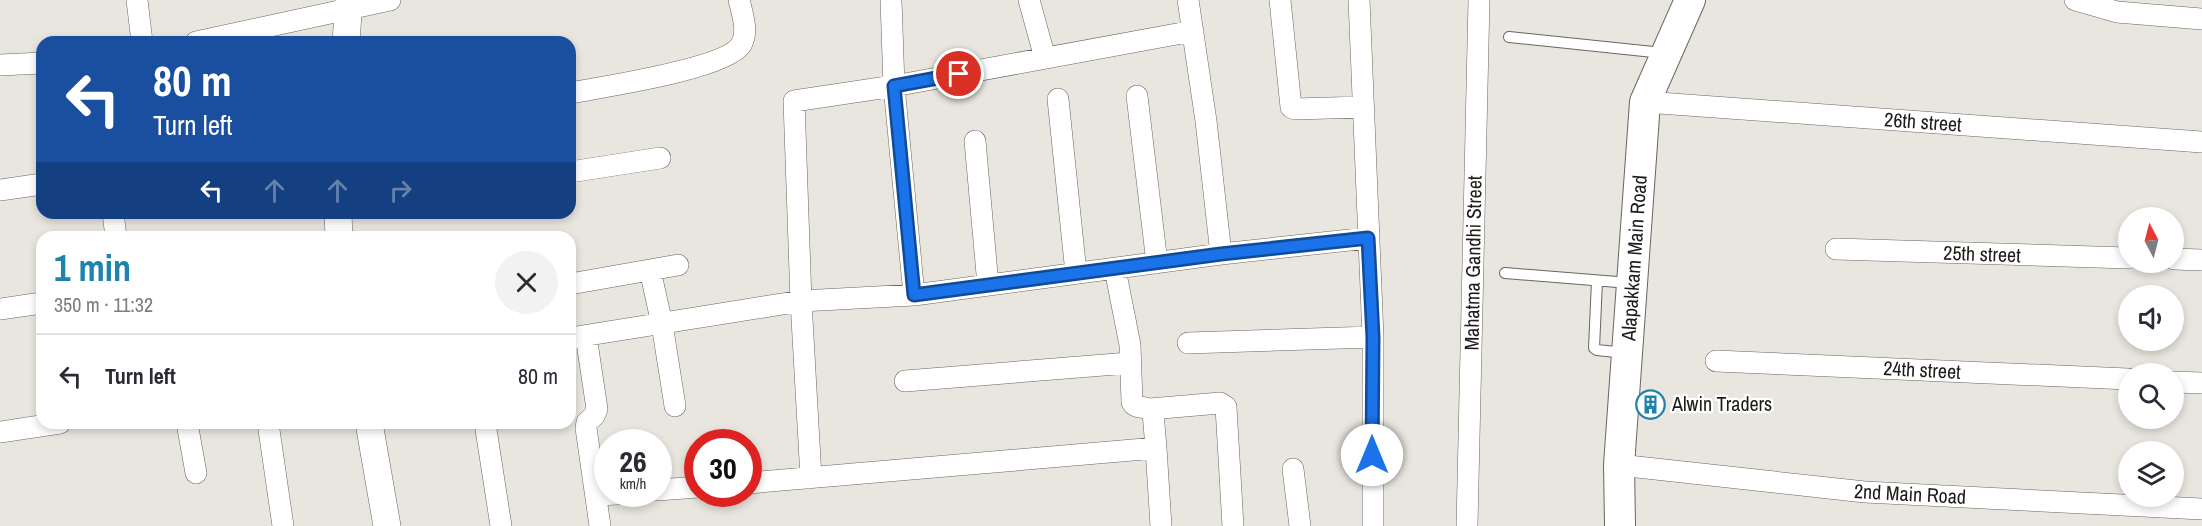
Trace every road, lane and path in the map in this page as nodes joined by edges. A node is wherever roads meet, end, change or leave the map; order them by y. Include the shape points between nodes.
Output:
1 (137, 0) edge
2 (390, 0) edge
3 (739, 0) edge
4 (891, 0) edge
5 (1029, 0) edge
6 (1188, 0) edge
7 (1281, 0) edge
8 (1359, 0) edge
9 (1479, 0) edge
10 (1690, 0) edge
11 (2075, 0) edge
12 (349, 4) edge
13 (2202, 19) edge
14 (1193, 31) junction
15 (141, 36) edge
16 (220, 36) edge
17 (346, 36) edge
18 (1509, 37) dead end
19 (1666, 53) junction
20 (1045, 58) junction
21 (36, 63) edge
22 (0, 65) edge
23 (894, 86) junction
24 (576, 92) edge
25 (1137, 96) dead end
26 (1058, 99) dead end
27 (1645, 102) junction
28 (1363, 106) junction
29 (975, 141) dead end
30 (2202, 142) edge
31 (660, 158) dead end
32 (576, 171) edge
33 (36, 185) edge
34 (0, 190) edge
35 (1368, 238) junction
36 (1836, 249) dead end
37 (1221, 254) junction
38 (2118, 258) edge
39 (2184, 259) edge
40 (2202, 260) edge
41 (1157, 263) junction
42 (678, 265) dead end
43 (1115, 269) junction
44 (650, 270) junction
45 (1076, 273) junction
46 (1505, 273) dead end
47 (1597, 281) junction
48 (576, 283) edge
49 (1632, 284) junction
50 (988, 285) junction
51 (914, 295) junction
52 (801, 301) junction
53 (36, 304) edge
54 (0, 309) edge
55 (662, 324) junction
56 (578, 337) edge
57 (1373, 337) junction
58 (1188, 343) dead end
59 (1627, 353) junction
60 (1716, 361) dead end
61 (1129, 363) junction
62 (2118, 380) edge
63 (905, 381) dead end
64 (2184, 382) edge
65 (2202, 383) edge
66 (675, 406) dead end
67 (1150, 409) junction
68 (36, 427) edge
69 (188, 429) edge
70 (269, 429) edge
71 (370, 429) edge
72 (486, 429) edge
73 (0, 432) edge
74 (1156, 448) junction
75 (1619, 465) junction
76 (1293, 469) dead end
77 (196, 473) dead end
78 (811, 478) junction
79 (594, 482) edge
80 (762, 482) edge
81 (598, 507) edge
82 (2202, 509) edge
83 (283, 526) edge
84 (387, 526) edge
85 (501, 526) edge
86 (600, 526) edge
87 (1161, 526) edge
88 (1233, 526) edge
89 (1300, 526) edge
90 (1372, 526) edge
91 (1467, 526) edge
92 (1620, 526) edge

1 - 15 street
2 - 12 street
3 - 24 street via 744,33 741,45 727,56 688,70
4 - 23 street
5 - 20 street
6 - 14 street
7 - 28 street via 1291,107
8 - 28 street
9 - 91 street, Mahatma Gandhi Street
10 - 19 main road, Alapakkam Main Road
11 - 13 street via 2117,12
12 - 16 street
12 - 17 street
14 - 20 street
14 - 37 street
18 - 19 lane
19 - 27 main road, Alapakkam Main Road
20 - 23 street
21 - 22 street
23 - 51 street
23 - 52 street via 794,101
25 - 41 street
26 - 45 street
27 - 30 street, 26th street
27 - 49 main road, Alapakkam Main Road
28 - 35 street
29 - 50 street
31 - 32 street
33 - 34 street
35 - 37 street
35 - 57 street
36 - 38 street, 25th street
37 - 41 street
39 - 40 street
41 - 43 street
42 - 44 street
43 - 45 street
43 - 61 street via 1130,345
44 - 48 street
44 - 55 street
45 - 50 street
46 - 47 lane
47 - 49 lane
47 - 59 lane via 1594,348
49 - 59 main road, Alapakkam Main Road
50 - 51 street
51 - 52 street
52 - 55 street
52 - 78 street
53 - 54 street
55 - 56 street
55 - 66 street
56 - 79 street via 597,409 586,428
57 - 58 street
57 - 90 street
59 - 75 main road, Alapakkam Main Road
60 - 62 street, 24th street
61 - 63 street
61 - 67 street via 1132,404
64 - 65 street
67 - 74 street
67 - 88 street via 1220,403 1226,407
68 - 73 street
69 - 77 street
70 - 83 street
71 - 84 street
72 - 85 street
74 - 78 street
74 - 87 street
75 - 82 street, 2nd Main Road via 1865,492
75 - 92 main road, Alapakkam Main Road
76 - 89 street
78 - 80 street
81 - 86 street

